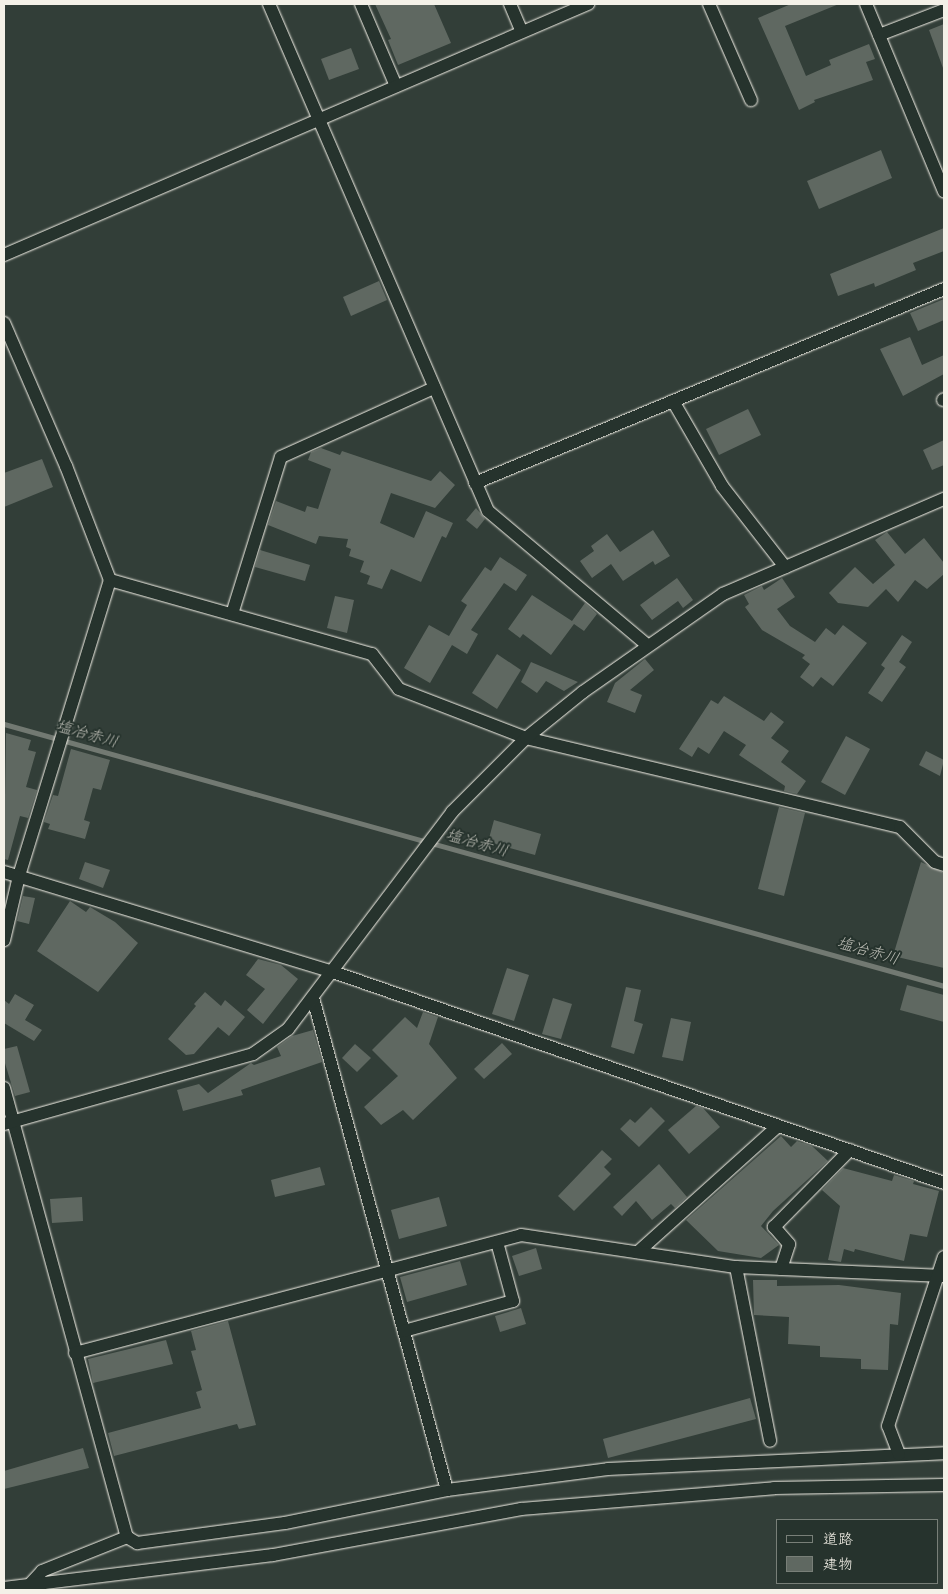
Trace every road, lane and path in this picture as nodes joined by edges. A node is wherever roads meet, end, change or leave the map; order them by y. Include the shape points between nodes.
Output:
1 (269, 4) edge
2 (362, 4) edge
3 (510, 4) edge
4 (588, 4) edge
5 (709, 4) edge
6 (866, 4) edge
7 (944, 10) edge
8 (522, 32) junction
9 (879, 35) junction
10 (396, 86) junction
11 (751, 100) dead end
12 (318, 120) junction
13 (944, 191) edge
14 (4, 255) edge
15 (944, 289) edge
16 (4, 323) edge
17 (434, 388) junction
18 (673, 401) junction
19 (475, 483) junction
20 (944, 498) edge
21 (785, 567) junction
22 (110, 580) junction
23 (232, 614) junction
24 (647, 645) junction
25 (526, 738) junction
26 (944, 865) edge
27 (4, 872) edge
28 (19, 876) junction
29 (4, 940) edge
30 (333, 972) junction
31 (313, 998) junction
32 (4, 1088) edge
33 (9, 1123) edge
34 (778, 1126) junction
35 (850, 1150) junction
36 (944, 1183) edge
37 (497, 1242) junction
38 (638, 1252) junction
39 (944, 1257) edge
40 (736, 1266) junction
41 (781, 1269) junction
42 (388, 1271) junction
43 (941, 1276) edge
44 (404, 1330) junction
45 (76, 1353) junction
46 (770, 1441) dead end
47 (899, 1454) junction
48 (944, 1454) edge
49 (944, 1484) edge
50 (447, 1490) junction
51 (127, 1537) junction
52 (31, 1583) junction
53 (4, 1588) edge

1 - 12 street
2 - 10 street
3 - 8 street
4 - 8 street
5 - 11 street
6 - 9 street
7 - 9 street
8 - 10 street
9 - 13 street
10 - 12 street
12 - 14 street
12 - 17 street
15 - 18 street
16 - 22 street via 66,466
17 - 19 street
17 - 23 street via 281,457
18 - 19 street
18 - 21 street via 722,486
19 - 24 street via 488,511
20 - 21 street
21 - 24 street via 723,594
22 - 23 street
22 - 28 street
23 - 25 street via 372,654 399,688
24 - 25 street
25 - 26 street via 900,827 935,862
25 - 30 street via 452,812
27 - 28 street
28 - 29 street
28 - 30 street
30 - 31 street
30 - 34 street
31 - 33 street via 288,1030 253,1054
31 - 42 street
32 - 33 street
33 - 45 street
34 - 35 street
34 - 38 street
35 - 36 street
35 - 41 street via 774,1227 789,1244
37 - 38 street via 521,1236
37 - 42 street
37 - 44 street via 513,1301
38 - 40 street
39 - 43 street
40 - 41 street
40 - 46 street
41 - 43 street
42 - 44 street
42 - 45 street
43 - 47 street via 888,1426
44 - 50 street
45 - 51 street
47 - 48 street
47 - 50 street via 608,1469
49 - 52 street via 774,1488 521,1509 273,1555
50 - 51 street via 285,1524 137,1543
51 - 52 street via 42,1571
52 - 53 street

